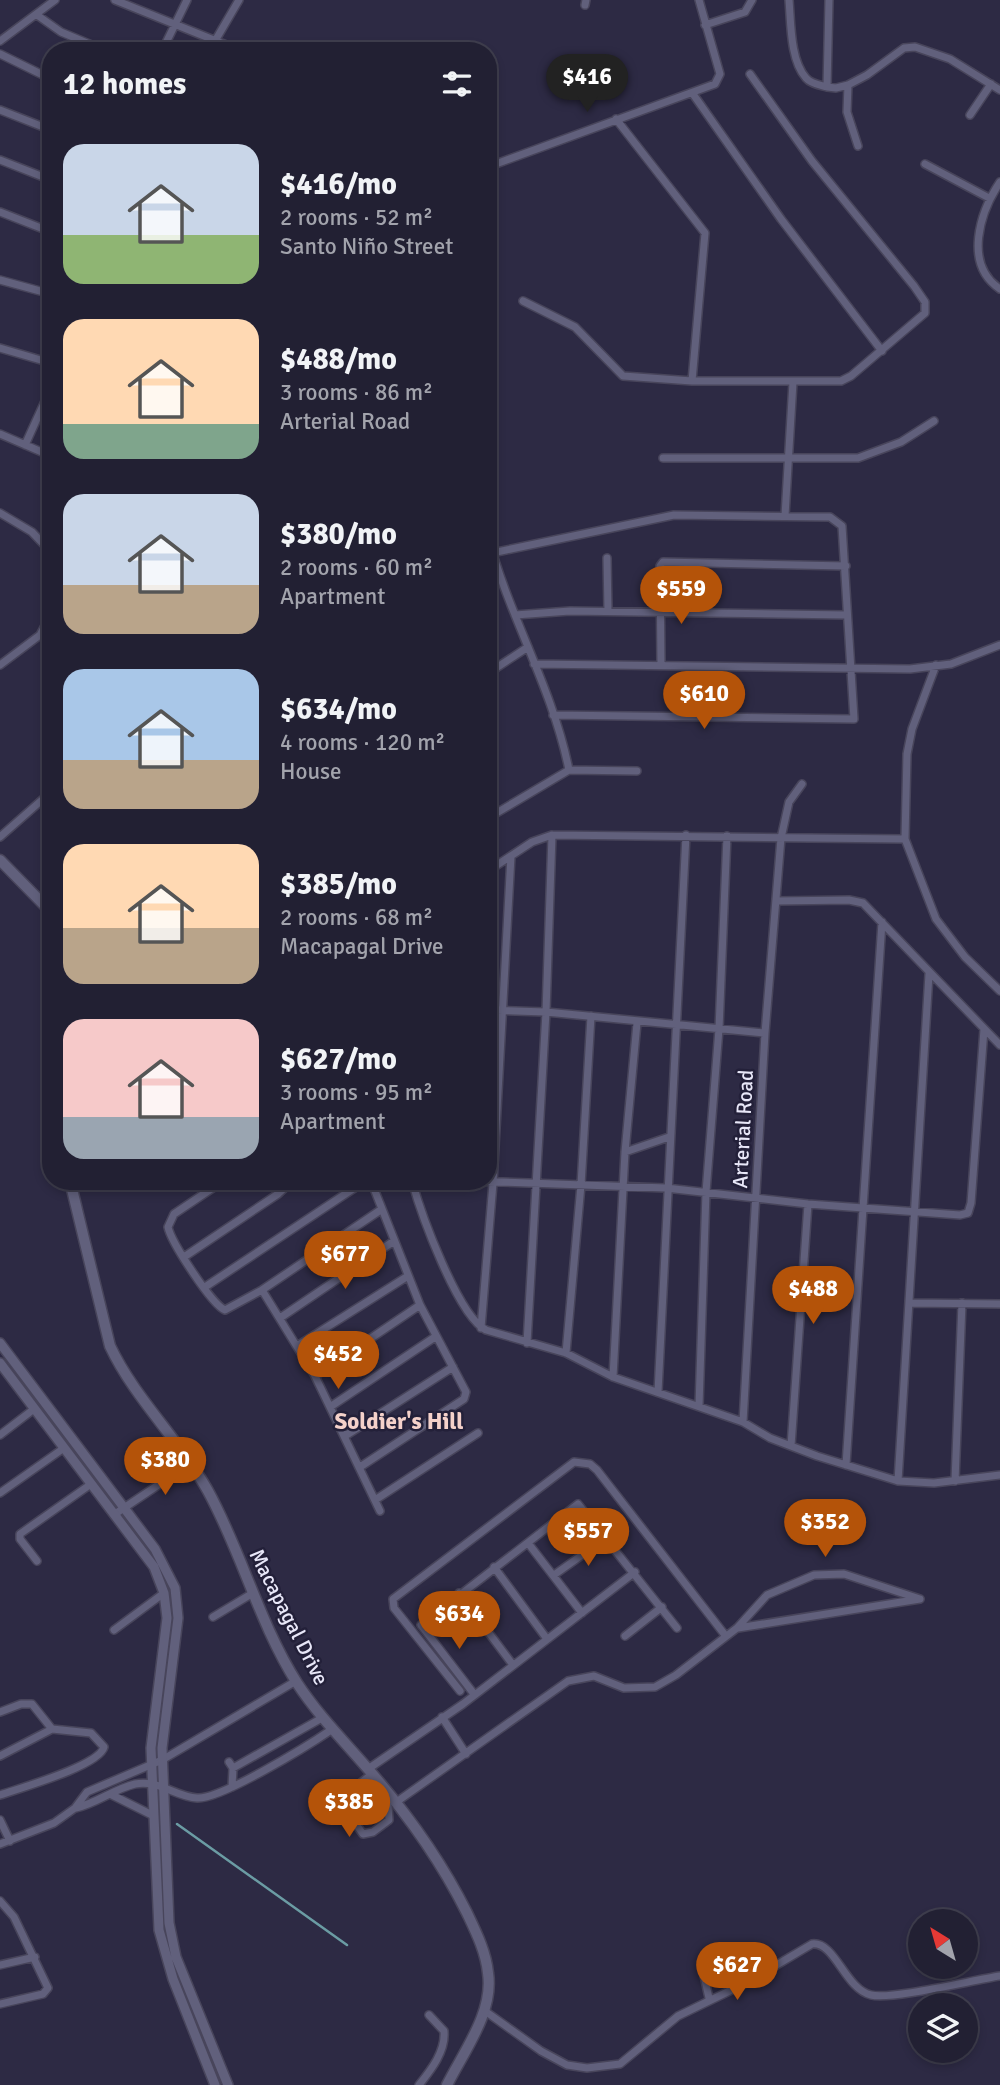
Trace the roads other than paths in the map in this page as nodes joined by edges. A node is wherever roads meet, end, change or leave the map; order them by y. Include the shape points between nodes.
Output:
1 (55, 0) edge
2 (115, 0) edge
3 (187, 0) edge
4 (239, 0) edge
5 (699, 0) edge
6 (752, 0) edge
7 (789, 0) edge
8 (829, 0) edge
9 (37, 15) junction
10 (174, 24) junction
11 (705, 25) junction
12 (0, 41) edge
13 (215, 41) joint
14 (85, 42) edge
15 (166, 42) edge
16 (0, 54) edge
17 (750, 74) dead end
18 (42, 75) edge
19 (991, 84) junction
20 (848, 85) junction
21 (827, 87) junction
22 (1000, 90) edge
23 (693, 94) junction
24 (0, 110) edge
25 (970, 115) dead end
26 (616, 119) junction
27 (42, 126) edge
28 (858, 146) dead end
29 (0, 160) edge
30 (497, 163) edge
31 (925, 164) dead end
32 (42, 176) edge
33 (1000, 182) edge
34 (989, 198) junction
35 (0, 212) edge
36 (42, 228) edge
37 (0, 280) edge
38 (1000, 289) edge
39 (42, 292) edge
40 (523, 301) dead end
41 (0, 348) edge
42 (882, 351) junction
43 (42, 360) edge
44 (692, 381) junction
45 (793, 382) junction
46 (42, 408) edge
47 (934, 421) dead end
48 (0, 434) edge
49 (25, 445) junction
50 (42, 452) edge
51 (663, 458) dead end
52 (786, 460) junction
53 (0, 513) edge
54 (785, 516) junction
55 (42, 543) edge
56 (497, 552) edge
57 (607, 558) dead end
58 (846, 566) junction
59 (497, 569) edge
60 (498, 572) joint
61 (608, 611) junction
62 (659, 612) junction
63 (515, 615) junction
64 (847, 615) junction
65 (42, 631) edge
66 (1000, 645) edge
67 (528, 647) junction
68 (534, 663) junction
69 (0, 666) edge
70 (661, 666) junction
71 (936, 666) junction
72 (497, 667) edge
73 (850, 667) junction
74 (553, 715) junction
75 (569, 770) junction
76 (637, 771) dead end
77 (802, 784) dead end
78 (42, 800) edge
79 (497, 813) edge
80 (552, 835) junction
81 (686, 835) junction
82 (727, 836) junction
83 (0, 837) edge
84 (781, 838) junction
85 (905, 839) junction
86 (511, 856) junction
87 (0, 860) edge
88 (497, 865) edge
89 (776, 901) junction
90 (42, 903) edge
91 (882, 922) junction
92 (929, 974) junction
93 (1000, 991) edge
94 (497, 1011) edge
95 (502, 1011) junction
96 (546, 1012) junction
97 (591, 1016) junction
98 (637, 1023) junction
99 (676, 1025) junction
100 (719, 1029) junction
101 (984, 1030) junction
102 (765, 1033) junction
103 (1000, 1045) edge
104 (497, 1107) edge
105 (669, 1137) junction
106 (625, 1152) junction
107 (497, 1183) edge
108 (537, 1184) junction
109 (581, 1185) junction
110 (623, 1187) junction
111 (666, 1188) junction
112 (73, 1190) edge
113 (211, 1190) edge
114 (282, 1190) edge
115 (351, 1190) edge
116 (375, 1190) edge
117 (415, 1190) edge
118 (492, 1190) edge
119 (706, 1192) junction
120 (758, 1197) junction
121 (808, 1204) junction
122 (864, 1206) junction
123 (382, 1209) junction
124 (917, 1210) junction
125 (394, 1241) junction
126 (184, 1257) junction
127 (408, 1276) junction
128 (205, 1287) junction
129 (262, 1290) junction
130 (910, 1303) junction
131 (962, 1303) junction
132 (1000, 1304) edge
133 (420, 1305) junction
134 (280, 1318) junction
135 (481, 1328) junction
136 (435, 1337) junction
137 (0, 1343) edge
138 (527, 1343) junction
139 (298, 1346) junction
140 (566, 1353) junction
141 (0, 1363) edge
142 (453, 1367) junction
143 (315, 1376) junction
144 (613, 1377) junction
145 (658, 1392) junction
146 (699, 1406) junction
147 (330, 1407) junction
148 (34, 1409) junction
149 (743, 1422) junction
150 (478, 1433) dead end
151 (0, 1435) edge
152 (345, 1436) junction
153 (791, 1446) junction
154 (64, 1448) junction
155 (191, 1463) junction
156 (846, 1465) junction
157 (360, 1467) junction
158 (1000, 1475) edge
159 (898, 1481) junction
160 (955, 1481) junction
161 (91, 1484) junction
162 (0, 1493) edge
163 (375, 1500) junction
164 (124, 1507) junction
165 (380, 1511) dead end
166 (115, 1514) junction
167 (606, 1538) junction
168 (528, 1544) junction
169 (37, 1561) dead end
170 (494, 1567) junction
171 (635, 1572) junction
172 (554, 1575) junction
173 (164, 1593) junction
174 (253, 1593) junction
175 (459, 1593) junction
176 (662, 1608) junction
177 (582, 1613) junction
178 (213, 1617) dead end
179 (677, 1628) dead end
180 (737, 1628) junction
181 (114, 1630) dead end
182 (725, 1635) junction
183 (625, 1636) dead end
184 (547, 1639) junction
185 (513, 1665) junction
186 (296, 1681) junction
187 (460, 1691) dead end
188 (474, 1694) junction
189 (0, 1712) edge
190 (442, 1717) junction
191 (321, 1718) junction
192 (52, 1729) junction
193 (331, 1730) junction
194 (302, 1731) junction
195 (309, 1745) junction
196 (466, 1754) junction
197 (0, 1756) edge
198 (163, 1760) junction
199 (151, 1763) junction
200 (370, 1771) junction
201 (114, 1779) junction
202 (151, 1784) junction
203 (163, 1786) junction
204 (232, 1787) junction
205 (120, 1791) junction
206 (387, 1792) junction
207 (112, 1795) junction
208 (0, 1796) edge
209 (395, 1803) junction
210 (75, 1808) junction
211 (152, 1815) junction
212 (0, 1820) edge
213 (10, 1841) junction
214 (0, 1844) edge
215 (0, 1901) edge
216 (35, 1957) junction
217 (0, 1965) edge
218 (702, 1967) dead end
219 (1000, 1976) edge
220 (709, 1998) junction
221 (0, 2004) edge
222 (485, 2011) junction
223 (429, 2015) dead end
224 (215, 2085) edge
225 (228, 2085) edge
226 (419, 2085) edge
227 (447, 2085) edge

1 - 9 street
2 - 10 street
3 - 10 street
4 - 13 street
5 - 11 street
6 - 11 street via 745,12
7 - 21 street via 793,40 803,74 812,83
8 - 21 street
9 - 12 street
9 - 14 street
10 - 13 street
10 - 15 street
11 - 23 street via 720,74 710,88
16 - 18 street
17 - 42 street via 812,161 925,302 925,313
19 - 20 street via 950,59 908,47
19 - 22 street
19 - 25 street
20 - 21 street
20 - 28 street via 848,112
23 - 26 street
23 - 42 street
24 - 27 street
26 - 30 street
26 - 44 street via 705,233
29 - 32 street
31 - 34 street
33 - 34 street
34 - 38 street via 981,225 979,261 991,283
35 - 36 street
37 - 39 street
40 - 44 street via 575,327 623,376
41 - 43 street
42 - 45 street via 847,379
44 - 45 street
45 - 52 street
46 - 49 street
47 - 52 street via 872,455
48 - 49 street
49 - 50 street
51 - 52 street
52 - 54 street
53 - 55 street
54 - 56 street via 674,515
54 - 58 street via 839,521
57 - 61 street
58 - 62 street via 668,561 660,566
58 - 64 street
59 - 60 street
60 - 63 street
61 - 62 street
61 - 63 street
62 - 64 street
62 - 70 street
63 - 67 street
64 - 73 street
65 - 69 street
66 - 71 street via 972,658
67 - 68 street
67 - 72 street
68 - 70 street
68 - 74 street
70 - 73 street
71 - 73 street
71 - 85 street via 907,754
73 - 74 street via 854,719
74 - 75 street
75 - 76 street
75 - 79 street
77 - 84 street, Arterial Road via 789,802
78 - 83 street
80 - 81 street
80 - 86 street
80 - 96 street
81 - 82 street
81 - 99 street
82 - 84 street
82 - 100 street
84 - 85 street
84 - 89 street, Arterial Road
85 - 93 street via 936,919 965,957
86 - 88 street
86 - 95 street
87 - 90 main road
89 - 91 street via 859,901
89 - 102 street, Arterial Road
91 - 92 street
91 - 122 street
92 - 101 street
92 - 124 street
94 - 95 street
95 - 96 street
95 - 104 street
96 - 97 street
96 - 108 street
97 - 98 street
97 - 109 street
98 - 99 street
98 - 106 street
99 - 100 street
99 - 105 street
100 - 102 street
100 - 119 street
101 - 103 street
101 - 124 street via 968,1213
102 - 120 street, Arterial Road
105 - 106 street
105 - 111 street
106 - 110 street
107 - 108 street
108 - 109 street
108 - 138 street
109 - 110 street
109 - 140 street
110 - 111 street
110 - 144 street
111 - 119 street
111 - 145 street
112 - 155 main road, Macapagal Drive via 110,1346 131,1386
113 - 126 street via 170,1220 170,1234
114 - 126 street
115 - 128 street
116 - 123 street
117 - 135 street via 438,1252 465,1308
118 - 135 street
119 - 120 street
119 - 146 street
120 - 121 street
120 - 149 street, Arterial Road
121 - 122 street
121 - 153 street
122 - 124 street
122 - 156 street
123 - 125 street
123 - 129 street
124 - 130 street
125 - 127 street
125 - 134 street
126 - 128 street
127 - 133 street
127 - 139 street
128 - 129 street via 225,1310
129 - 134 street
130 - 131 street
130 - 159 street
131 - 132 street
131 - 160 street
133 - 136 street
133 - 143 street
134 - 139 street
135 - 138 street
136 - 142 street
136 - 147 street
137 - 164 street
138 - 140 street
139 - 143 street
140 - 144 street
141 - 148 street
142 - 152 street
142 - 157 street via 466,1392 464,1399
143 - 147 street
144 - 145 street
145 - 146 street
146 - 149 street
147 - 152 street
148 - 151 street
148 - 154 street
149 - 153 street
150 - 163 street
152 - 157 street
153 - 156 street
154 - 161 street
154 - 162 street
155 - 164 street
155 - 174 main road, Macapagal Drive
156 - 159 street
157 - 163 street
158 - 160 street
159 - 160 street
161 - 166 street
161 - 169 street via 20,1534
163 - 165 street
164 - 166 street
164 - 198 street via 164,1561 177,1602
166 - 173 street via 154,1567
167 - 168 street via 578,1504
167 - 171 street
167 - 172 street
168 - 170 street
168 - 172 street
170 - 175 street
170 - 184 street
171 - 176 street
171 - 177 street
172 - 177 street
173 - 181 street
173 - 199 street via 167,1618 151,1724
174 - 178 street
174 - 186 main road, Macapagal Drive
175 - 185 street
175 - 188 street via 421,1625
176 - 179 street
176 - 183 street
177 - 184 street
180 - 180 street via 917,1600 919,1597 844,1574 814,1575 767,1595
180 - 182 street
182 - 187 street via 597,1470 574,1462 393,1599 394,1608
182 - 196 street via 655,1687 624,1688 594,1676 568,1681
184 - 185 street
185 - 188 street
186 - 191 main road, Macapagal Drive
186 - 198 street
188 - 190 street
189 - 192 street via 32,1704
190 - 196 street
190 - 200 street
191 - 193 main road, Macapagal Drive
191 - 194 street
192 - 197 street
192 - 208 street via 91,1733 99,1738 103,1751 58,1775
193 - 195 street
193 - 200 main road, Macapagal Drive
194 - 195 street
194 - 204 street via 231,1765
195 - 204 street
196 - 209 street
198 - 199 street
198 - 203 street
199 - 201 street
199 - 202 street
200 - 206 main road, Macapagal Drive
200 - 206 street via 346,1792 344,1800 363,1834 388,1820
201 - 205 street
201 - 210 street via 87,1792
202 - 203 street
202 - 205 street via 135,1784
202 - 211 street
203 - 204 street via 200,1799
203 - 225 street via 172,1945
205 - 207 street
206 - 209 main road, Macapagal Drive
207 - 210 street
207 - 211 street
209 - 222 main road, Macapagal Drive via 435,1856 474,1927 489,1974
210 - 213 street via 54,1823
211 - 224 street via 159,1930
212 - 213 street
213 - 214 street
215 - 216 street
216 - 217 street
216 - 221 street via 48,1983 47,1991
218 - 220 street
219 - 220 street via 873,1996 851,1983 826,1948 817,1943
220 - 222 street via 678,2016 620,2064 587,2068 567,2065 541,2051
222 - 227 main road, Macapagal Drive
223 - 226 street via 444,2031 444,2040

